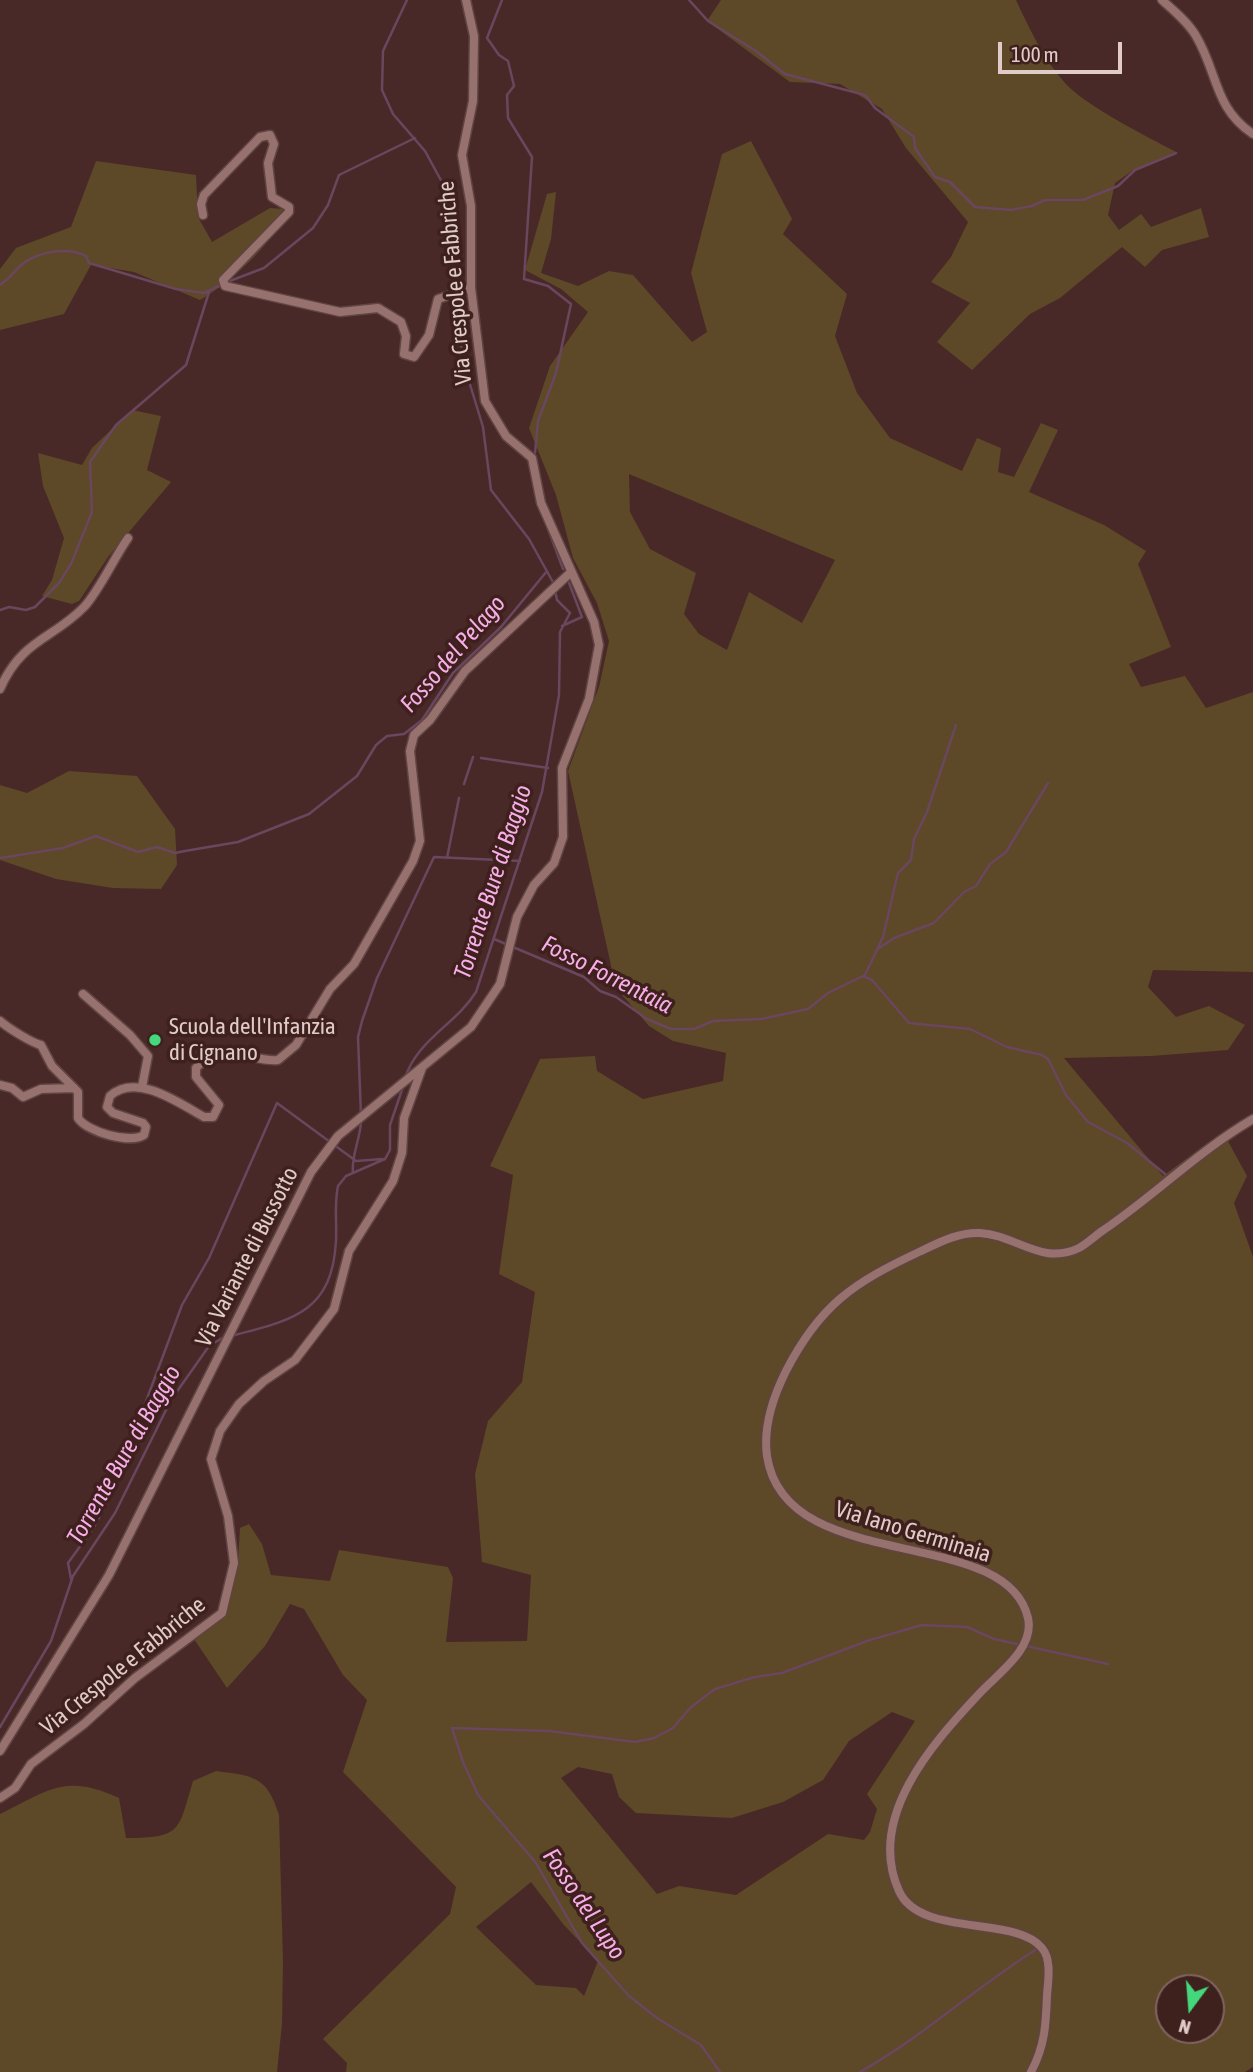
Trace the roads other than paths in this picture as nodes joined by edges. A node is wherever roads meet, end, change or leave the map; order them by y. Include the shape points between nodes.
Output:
1 (466, 0) edge
2 (1162, 0) edge
3 (1253, 134) edge
4 (203, 215) dead end
5 (468, 289) junction
6 (128, 538) dead end
7 (570, 573) junction
8 (0, 689) edge
9 (83, 993) dead end
10 (0, 1021) edge
11 (422, 1067) junction
12 (0, 1085) edge
13 (142, 1087) junction
14 (74, 1088) junction
15 (389, 1094) joint
16 (1253, 1119) edge
17 (0, 1751) edge
18 (0, 1798) edge
19 (1031, 2072) edge

1 - 5 street, Via Crespole e Fabbriche via 474,36 473,101 462,155 471,215
2 - 3 street via 1196,36 1225,106
4 - 5 street via 204,195 260,137 270,135 274,144 268,163 270,190 289,212 223,279 225,286 340,312 377,308 405,327 407,357 414,357 425,343 436,303 444,295
5 - 7 street, Via Crespole e Fabbriche via 485,401 506,436 532,458 541,503
6 - 8 street via 90,599 27,649 11,666
7 - 11 street, Via Crespole e Fabbriche via 594,622 599,645 589,699 562,768 563,836 554,863 534,885 517,917 504,972 487,1007 471,1027
7 - 13 street via 465,671 414,735 410,751 418,849 368,942 330,989 296,1045 278,1060 234,1052 199,1064 195,1077 219,1105 213,1117 204,1117
9 - 13 street via 148,1056
10 - 14 street via 10,1031 41,1045 52,1066
11 - 15 street, Via Crespole e Fabbriche
11 - 18 street, Via Crespole e Fabbriche via 404,1118 402,1153 393,1181 349,1251 334,1309 295,1360 239,1404 220,1431 211,1459 228,1517 234,1563 222,1613 135,1678 32,1764 15,1788
12 - 14 street via 23,1097 41,1088
13 - 14 street via 125,1087 107,1102 108,1111 143,1123 144,1135 137,1138 83,1125
15 - 17 street, Via Variante di Bussotto via 338,1136 311,1172 109,1575
16 - 19 street, Via Iano Germinaia via 1217,1140 1150,1198 1079,1247 1043,1254 989,1234 965,1234 890,1265 841,1295 806,1332 778,1388 764,1435 770,1474 786,1501 822,1525 982,1570 1020,1596 1029,1621 1028,1637 923,1760 904,1791 892,1828 890,1853 891,1872 911,1908 1027,1937 1043,1949 1048,1965 1046,2029

